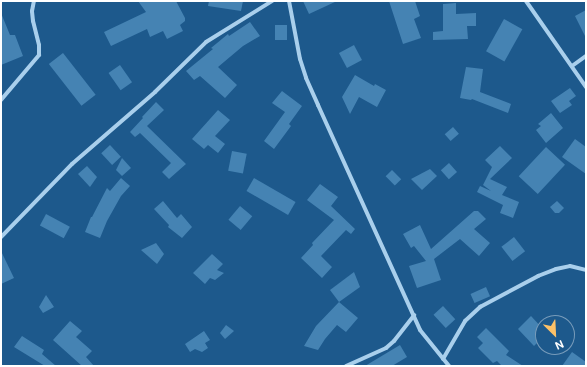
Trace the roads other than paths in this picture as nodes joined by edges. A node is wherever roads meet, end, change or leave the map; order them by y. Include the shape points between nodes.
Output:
1 (34, 1) edge
2 (272, 1) edge
3 (289, 1) edge
4 (526, 1) edge
5 (586, 56) edge
6 (572, 66) junction
7 (586, 86) edge
8 (1, 100) edge
9 (2, 236) edge
10 (586, 270) edge
11 (414, 315) junction
12 (443, 359) junction
13 (346, 366) edge
14 (449, 366) edge

1 - 8 street via 32,11 39,55
2 - 9 street via 206,42 155,92 72,164
3 - 11 street via 306,78 387,261
4 - 6 street
5 - 6 street
6 - 7 street
10 - 12 street via 570,266 556,269 480,307 465,321
11 - 12 street via 420,330
11 - 13 street via 386,348
12 - 14 street

